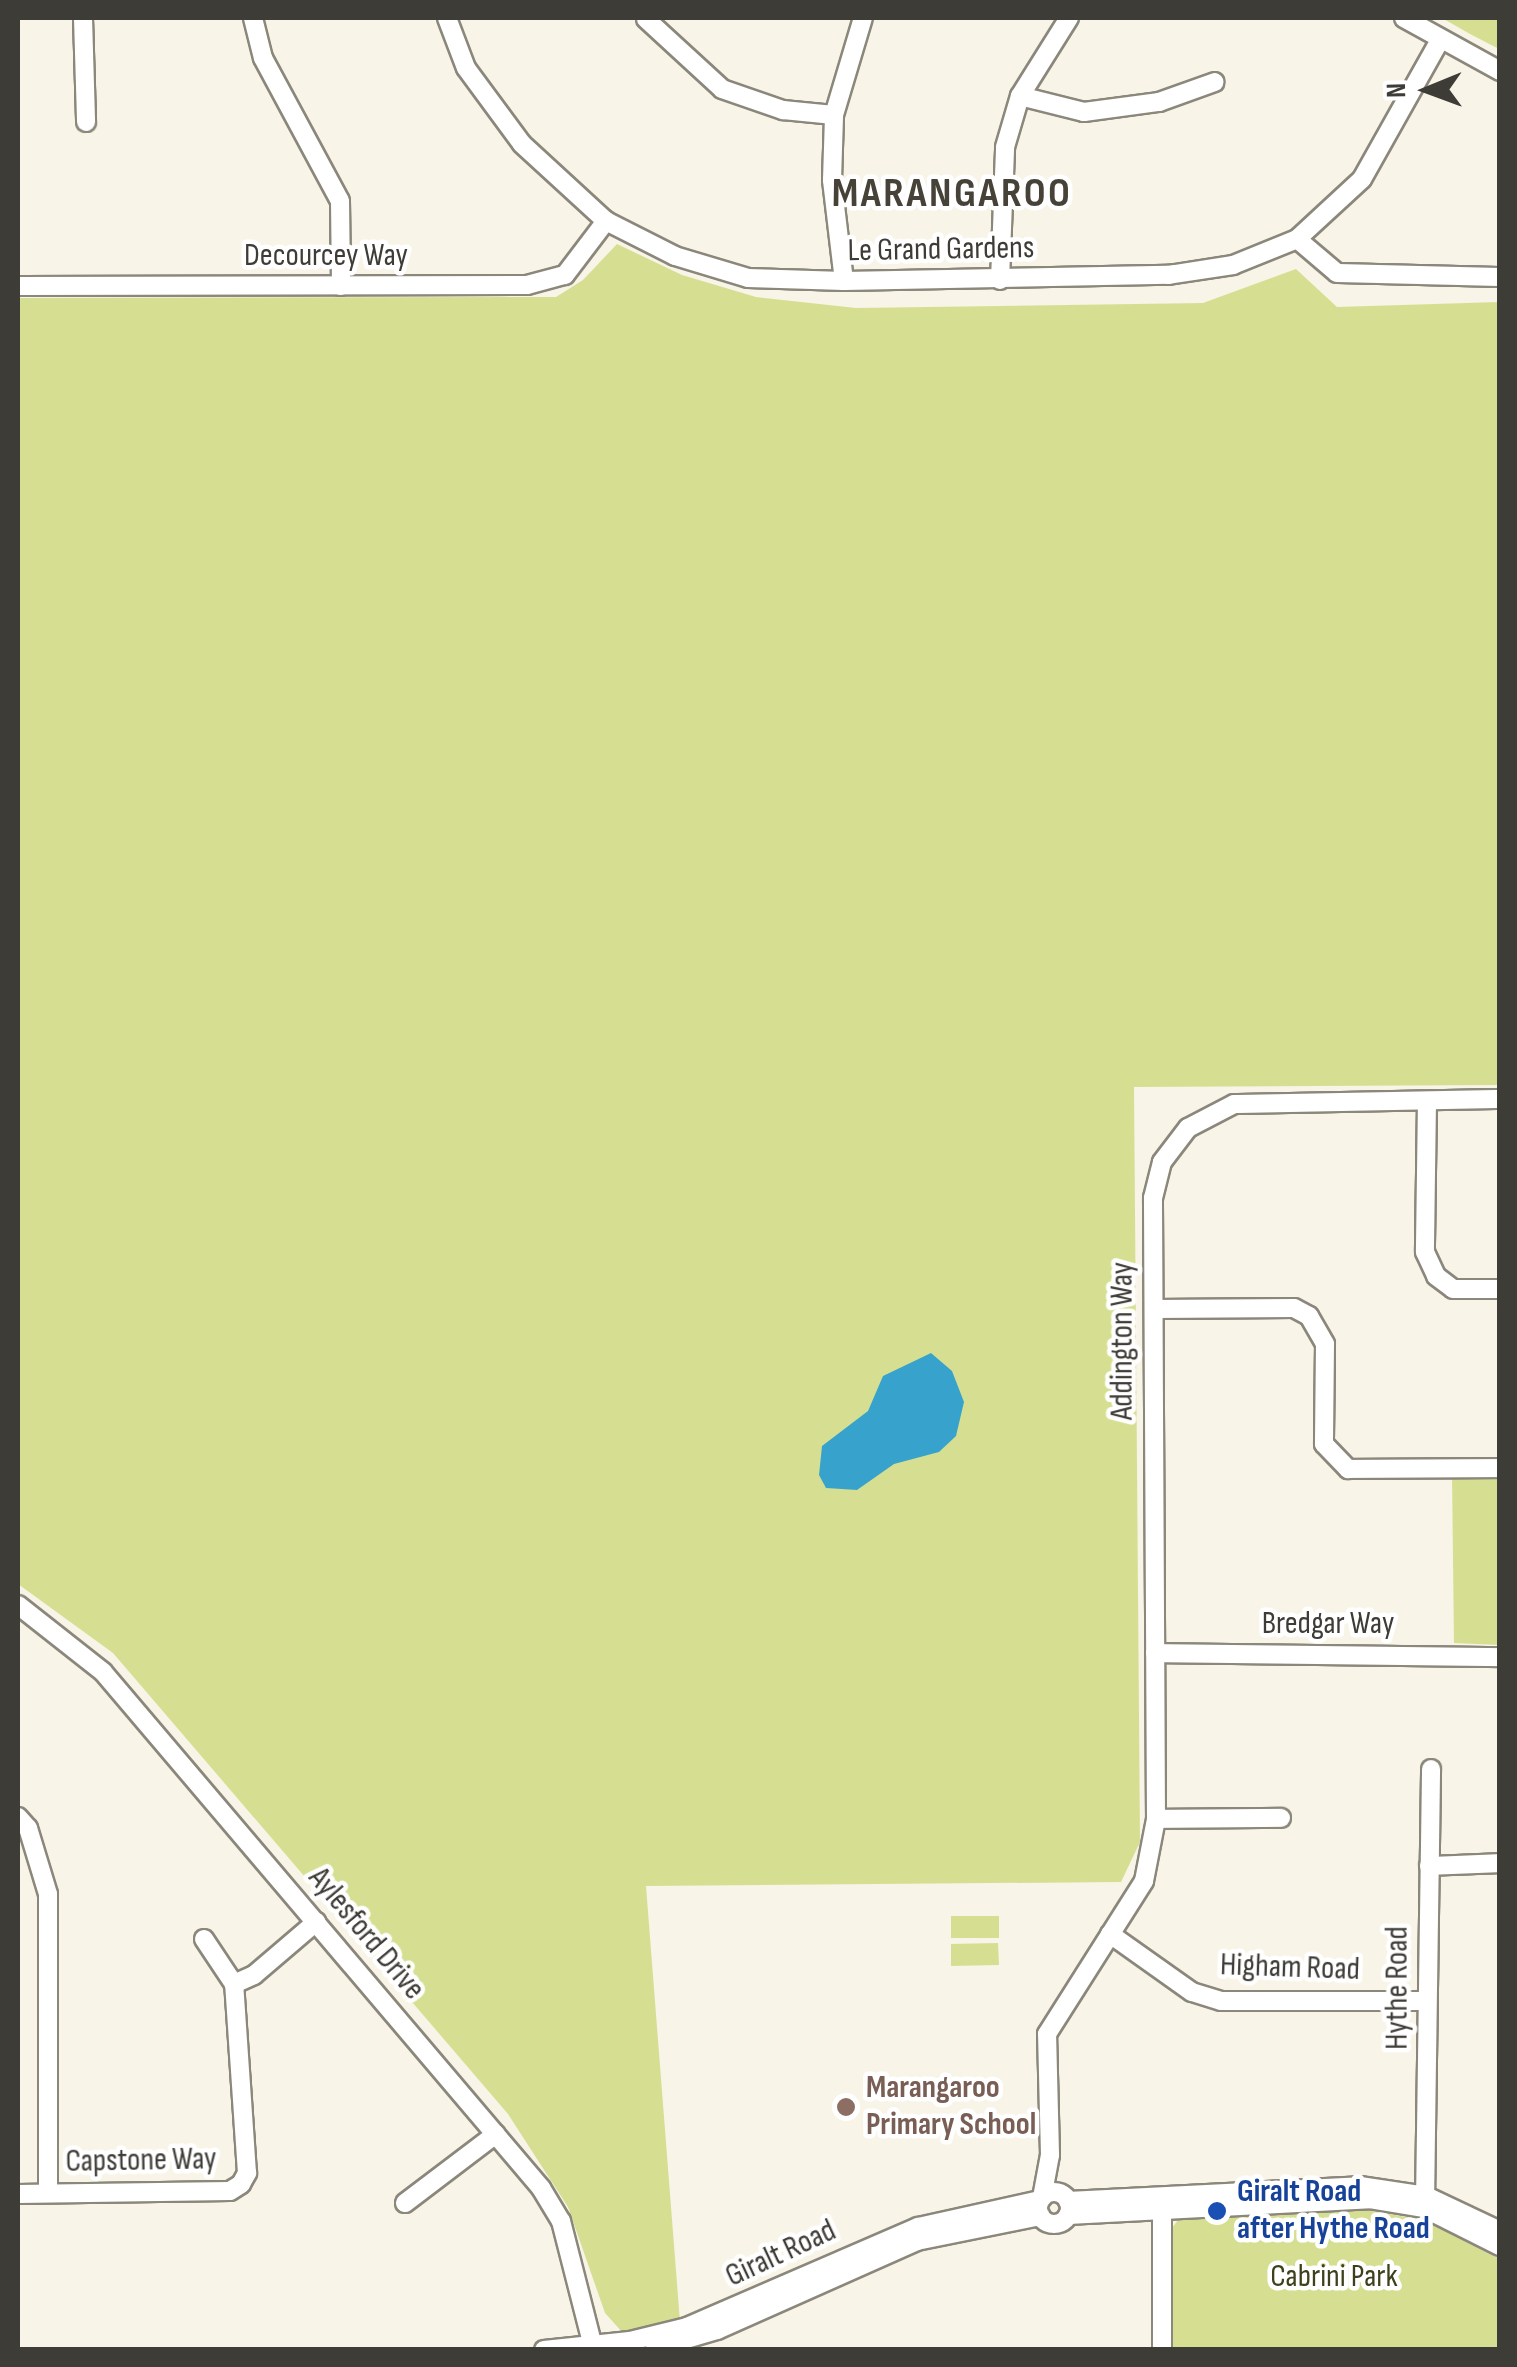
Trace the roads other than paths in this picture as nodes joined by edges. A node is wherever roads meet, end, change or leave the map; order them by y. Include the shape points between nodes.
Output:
1 (83, 18) edge
2 (254, 18) edge
3 (447, 18) edge
4 (863, 18) edge
5 (1070, 18) edge
6 (1404, 18) edge
7 (646, 20) edge
8 (1440, 40) junction
9 (1500, 71) edge
10 (1215, 82) dead end
11 (1020, 96) junction
12 (834, 115) junction
13 (86, 122) dead end
14 (606, 221) junction
15 (1298, 239) junction
16 (1500, 278) edge
17 (1000, 280) junction
18 (844, 282) junction
19 (18, 286) edge
20 (341, 286) junction
21 (1500, 1100) edge
22 (1427, 1105) junction
23 (1500, 1109) edge
24 (1500, 1288) edge
25 (1158, 1308) junction
26 (1500, 1468) edge
27 (18, 1605) edge
28 (1160, 1653) junction
29 (1500, 1657) edge
30 (1431, 1769) dead end
31 (18, 1817) edge
32 (1281, 1818) dead end
33 (1161, 1819) junction
34 (1500, 1864) edge
35 (1429, 1866) junction
36 (316, 1922) junction
37 (1110, 1934) junction
38 (204, 1939) dead end
39 (234, 1984) junction
40 (1426, 2001) junction
41 (496, 2134) junction
42 (1050, 2156) junction
43 (48, 2193) junction
44 (18, 2194) edge
45 (1425, 2202) junction
46 (405, 2203) dead end
47 (1162, 2203) junction
48 (1040, 2205) junction
49 (1068, 2205) junction
50 (1500, 2231) edge
51 (1500, 2246) edge
52 (594, 2347) edge
53 (544, 2350) edge
54 (648, 2350) edge
55 (1162, 2350) edge

1 - 13 street
2 - 20 street via 262,58 340,201
3 - 14 street, Le Grand Gardens via 466,68 522,144
4 - 12 street
5 - 11 street
6 - 8 street
7 - 12 street via 722,89 783,110
8 - 9 street
8 - 15 street, Le Grand Gardens via 1362,179
10 - 11 street via 1158,102 1084,112
11 - 17 street via 1005,147
12 - 18 street via 832,180
14 - 18 street, Le Grand Gardens via 675,256 748,278
14 - 20 street, Decourcey Way via 566,275 528,286
15 - 16 street via 1337,273
15 - 17 street, Le Grand Gardens via 1233,265 1168,276
17 - 18 street, Le Grand Gardens
19 - 20 street, Decourcey Way
21 - 22 street, Addington Way
22 - 23 street, Addington Way
22 - 24 street via 1425,1252 1436,1276 1453,1289
22 - 25 street, Addington Way via 1256,1111 1202,1127 1180,1148 1164,1183
25 - 26 street via 1294,1308 1309,1316 1325,1344 1324,1444 1348,1469
25 - 28 street, Addington Way
27 - 36 street, Aylesford Drive via 103,1672
28 - 29 street, Bredgar Way
28 - 33 street, Addington Way
30 - 35 street, Hythe Road
31 - 43 street via 28,1828 48,1894
32 - 33 street
33 - 37 street, Addington Way via 1144,1881
34 - 35 street
35 - 40 street, Hythe Road
36 - 39 street
36 - 41 street, Aylesford Drive
37 - 40 street, Higham Road via 1192,1992 1221,2001
37 - 42 street, Addington Way via 1047,2034
38 - 39 street, Capstone Way
39 - 43 street, Capstone Way via 247,2174 241,2184 230,2191
40 - 45 street, Hythe Road
41 - 46 street
41 - 52 street, Aylesford Drive via 561,2221
42 - 48 street, Addington Way
42 - 49 street, Addington Way
43 - 44 street, Capstone Way
45 - 47 street
45 - 50 street
45 - 51 street
47 - 49 street
47 - 55 street
48 - 49 street via 1054,2192
48 - 49 street via 1054,2224
48 - 52 street, Giralt Road via 918,2228 687,2327
48 - 54 street, Giralt Road via 917,2241 716,2330
52 - 53 street, Giralt Road

